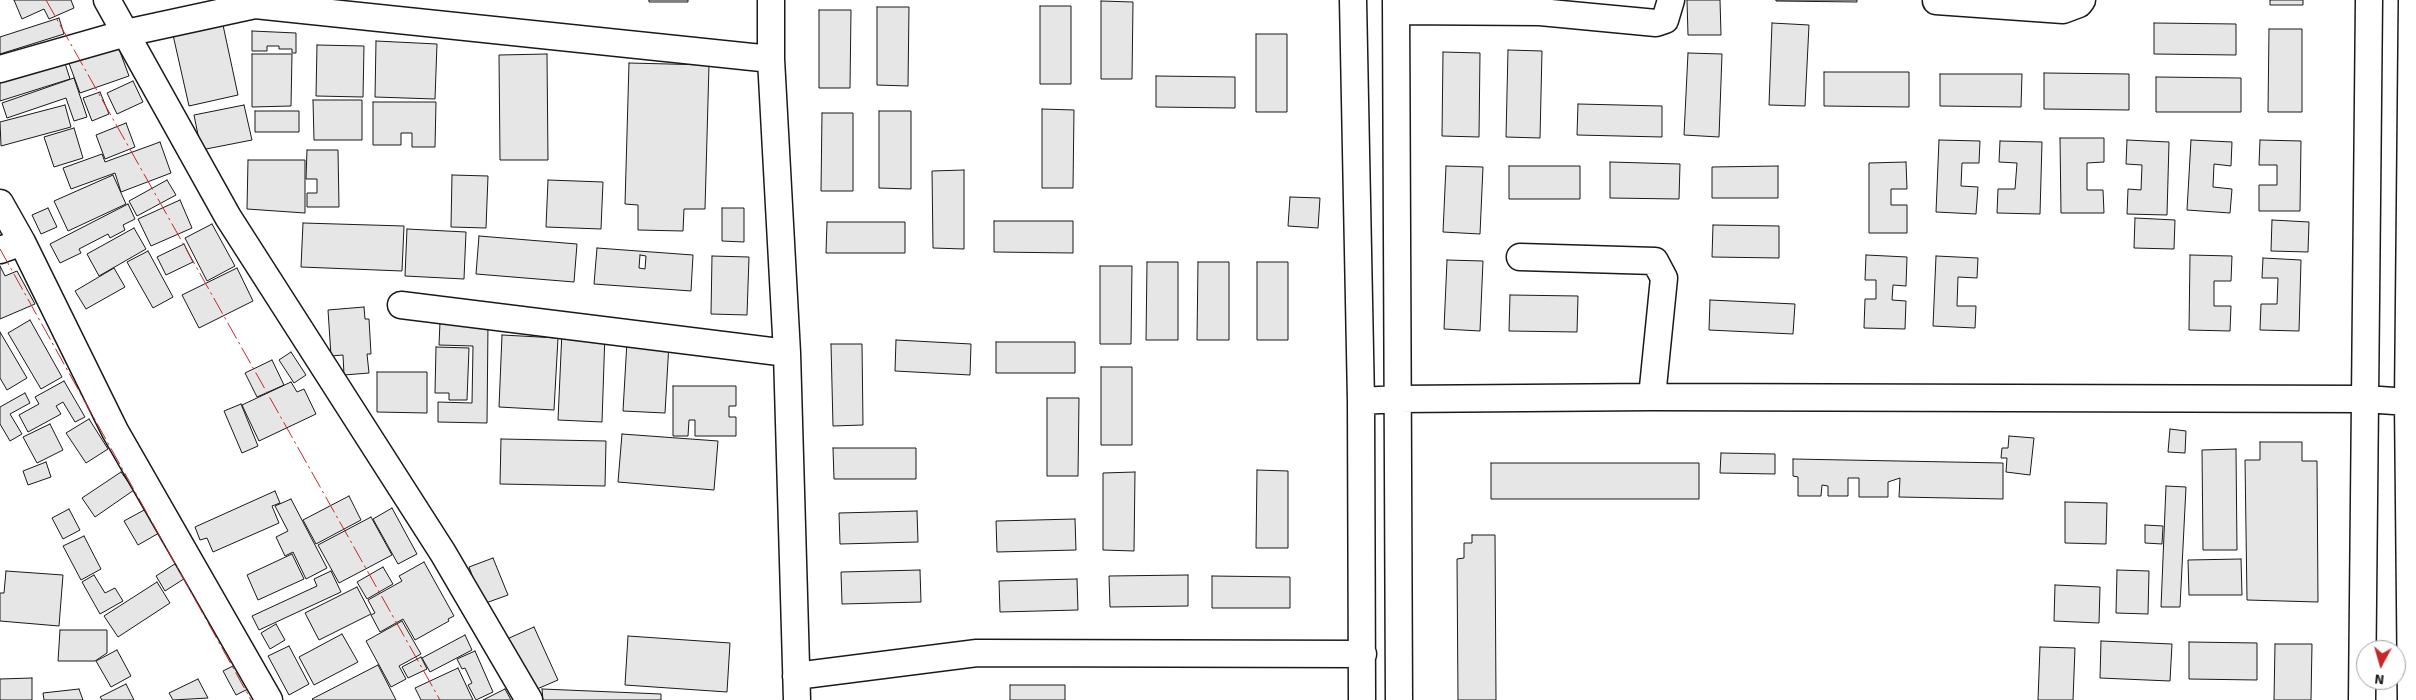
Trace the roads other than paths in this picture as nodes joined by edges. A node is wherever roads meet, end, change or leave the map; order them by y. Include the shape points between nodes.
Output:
1 (107, 0) edge
2 (771, 0) edge
3 (1353, 0) edge
4 (1671, 0) edge
5 (2082, 0) edge
6 (2369, 0) edge
7 (2412, 0) edge
8 (1936, 1) dead end
9 (1396, 6) edge
10 (1540, 6) edge
11 (126, 33) junction
12 (771, 59) junction
13 (0, 69) edge
14 (0, 203) edge
15 (11, 246) edge
16 (1520, 257) dead end
17 (401, 305) dead end
18 (787, 353) junction
19 (1652, 397) junction
20 (1398, 399) junction
21 (2366, 399) junction
22 (1361, 401) junction
23 (2408, 402) junction
24 (1362, 654) junction
25 (796, 688) edge
26 (269, 700) edge
27 (529, 700) edge
28 (1362, 700) edge
29 (1399, 700) edge
30 (2362, 700) edge
31 (2411, 700) edge

1 - 11 street
2 - 12 street
3 - 22 street
4 - 10 street via 1665,20 1656,23
5 - 8 street via 2063,10
6 - 21 street
7 - 23 street
9 - 10 street
9 - 20 street
11 - 12 street via 255,5
11 - 13 street
11 - 27 street via 228,217 443,553
12 - 18 street
14 - 15 street
15 - 26 street
16 - 19 street via 1655,261 1664,278
17 - 18 street
18 - 25 street
19 - 20 street
19 - 21 street
20 - 22 street
20 - 29 street
21 - 23 street
21 - 30 street
22 - 24 street
23 - 31 street
24 - 25 street via 977,653
24 - 28 street

